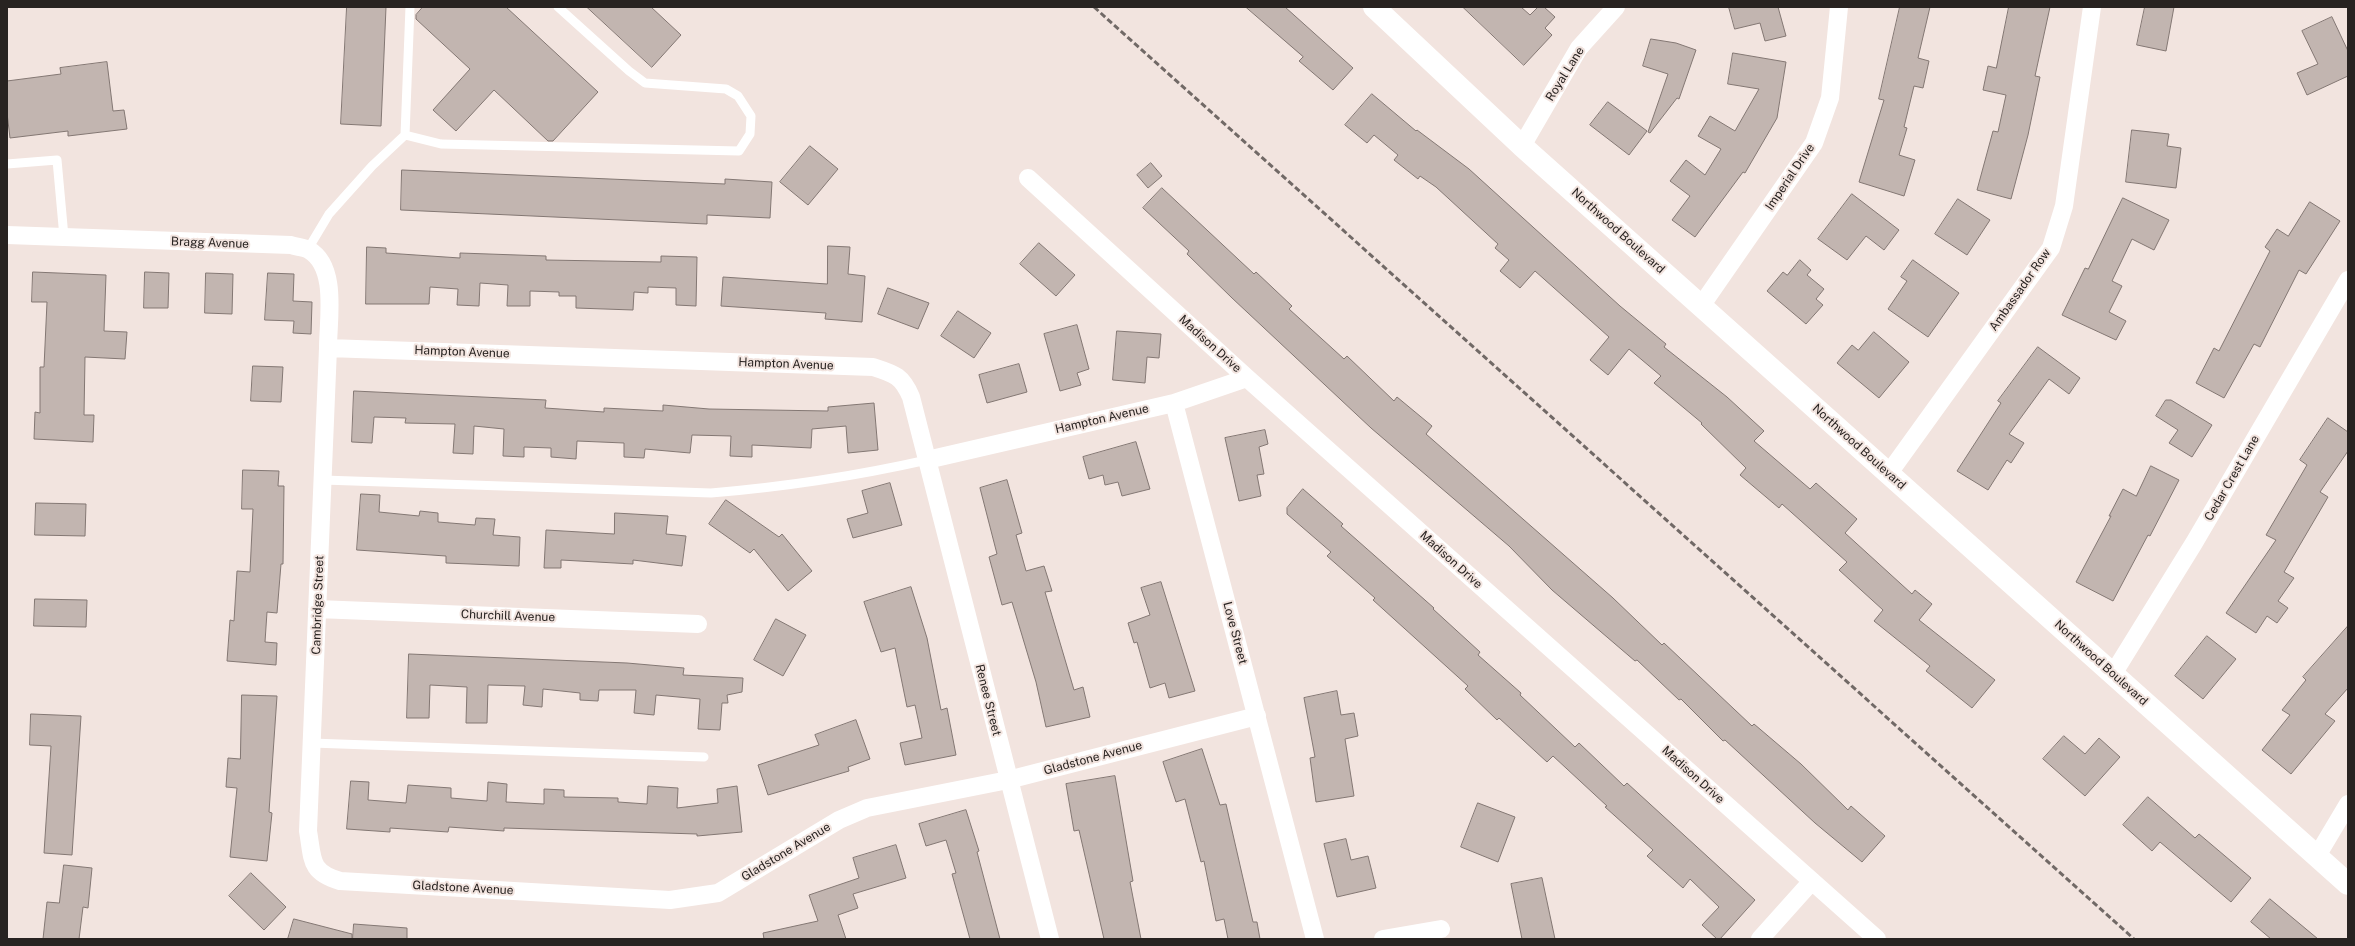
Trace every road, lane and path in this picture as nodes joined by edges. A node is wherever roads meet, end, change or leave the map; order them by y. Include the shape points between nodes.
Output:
1 (410, 7) edge
2 (558, 7) edge
3 (1374, 7) edge
4 (1616, 7) edge
5 (1839, 7) edge
6 (2092, 7) edge
7 (405, 135) junction
8 (1522, 146) junction
9 (7, 164) edge
10 (1028, 178) dead end
11 (7, 235) edge
12 (64, 237) junction
13 (308, 249) junction
14 (2348, 280) edge
15 (1701, 306) junction
16 (328, 348) junction
17 (1247, 378) junction
18 (1174, 403) junction
19 (927, 460) junction
20 (1889, 473) junction
21 (322, 480) junction
22 (317, 609) junction
23 (698, 624) dead end
24 (2113, 674) junction
25 (1257, 716) junction
26 (312, 743) junction
27 (704, 757) dead end
28 (1008, 780) junction
29 (2348, 804) edge
30 (2317, 856) junction
31 (314, 863) joint
32 (1812, 881) junction
33 (2348, 884) edge
34 (1441, 929) dead end
35 (1050, 939) edge
36 (1315, 939) edge
37 (1384, 939) edge
38 (1760, 939) edge
39 (1877, 939) edge

1 - 7 lane
2 - 7 lane via 629,72 645,83 726,89 738,96 751,116 750,134 739,151 441,144
3 - 8 street, Northwood Boulevard
4 - 8 street, Royal Lane via 1579,48
5 - 15 street, Imperial Drive via 1830,98 1814,143
6 - 20 street, Ambassador Row via 2064,206 2051,248
7 - 13 lane via 372,166 329,214
8 - 15 street, Northwood Boulevard
9 - 12 lane via 57,160
10 - 17 street, Madison Drive
11 - 12 street, Bragg Avenue
12 - 13 street, Bragg Avenue via 291,245
13 - 16 street via 320,260 329,278
14 - 24 street, Cedar Crest Lane via 2198,536
15 - 20 street, Northwood Boulevard
16 - 19 street, Hampton Avenue via 873,367 890,372 904,381 911,397
16 - 21 street, Cambridge Street
17 - 18 street
17 - 32 street, Madison Drive
18 - 19 street, Hampton Avenue
18 - 25 street, Love Street
19 - 21 lane via 888,469 750,490 711,493
19 - 28 street, Renee Street
20 - 24 street, Northwood Boulevard
21 - 22 street, Cambridge Street
22 - 23 street, Churchill Avenue
22 - 26 street, Cambridge Street
24 - 30 street, Northwood Boulevard
25 - 28 street, Gladstone Avenue
25 - 36 street, Love Street
26 - 27 lane
26 - 31 street, Cambridge Street via 308,831
28 - 31 street, Gladstone Avenue via 867,808 839,820 718,894 670,900 340,881 326,877
28 - 35 street, Renee Street
29 - 30 street
30 - 33 street, Northwood Boulevard
32 - 38 street
32 - 39 street, Madison Drive
34 - 37 street

